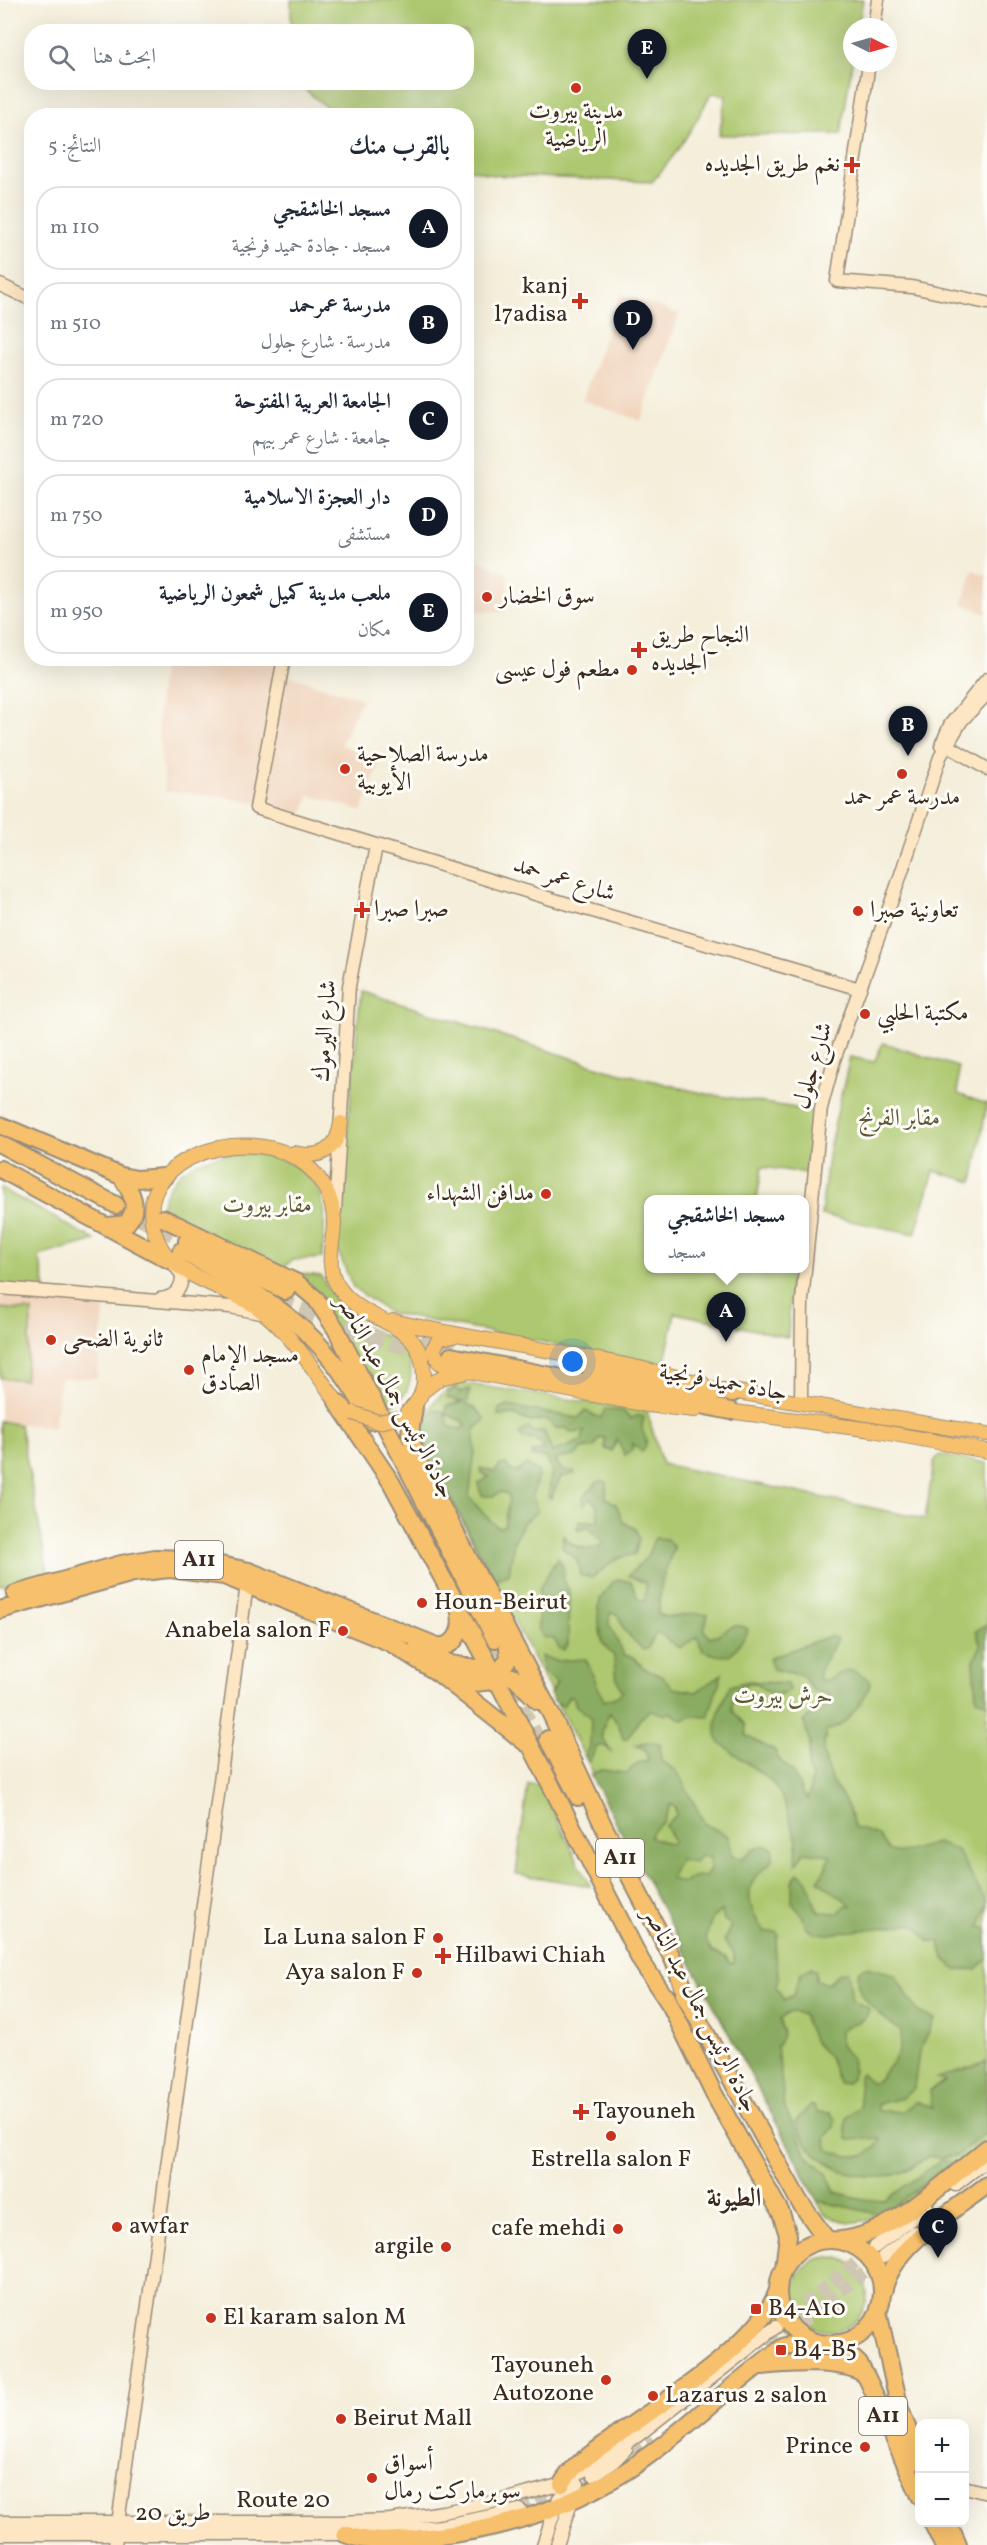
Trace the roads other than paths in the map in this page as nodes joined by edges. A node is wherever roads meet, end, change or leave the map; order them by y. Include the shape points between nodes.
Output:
1 (872, 0) edge
2 (879, 0) edge
3 (869, 18) edge
4 (876, 18) edge
5 (861, 72) edge
6 (868, 72) edge
7 (833, 281) junction
8 (0, 285) edge
9 (24, 296) edge
10 (987, 303) edge
11 (283, 666) edge
12 (987, 678) edge
13 (987, 694) edge
14 (944, 743) junction
15 (987, 769) edge
16 (376, 846) junction
17 (860, 989) junction
18 (340, 1123) junction
19 (0, 1125) edge
20 (0, 1144) edge
21 (284, 1151) junction
22 (0, 1159) edge
23 (0, 1169) edge
24 (121, 1176) junction
25 (164, 1177) junction
26 (114, 1210) junction
27 (163, 1218) dead end
28 (334, 1222) junction
29 (809, 1231) edge
30 (178, 1254) junction
31 (805, 1273) edge
32 (241, 1284) junction
33 (0, 1288) edge
34 (150, 1301) junction
35 (265, 1314) junction
36 (371, 1316) junction
37 (456, 1346) junction
38 (469, 1372) junction
39 (733, 1393) joint
40 (418, 1400) junction
41 (337, 1402) junction
42 (801, 1402) junction
43 (731, 1411) junction
44 (987, 1434) edge
45 (987, 1450) edge
46 (248, 1577) junction
47 (0, 1599) edge
48 (457, 1606) junction
49 (0, 1610) edge
50 (388, 1634) junction
51 (496, 1636) junction
52 (438, 1673) junction
53 (496, 1674) junction
54 (551, 1714) junction
55 (540, 1743) junction
56 (689, 2002) junction
57 (987, 2148) edge
58 (987, 2160) edge
59 (987, 2176) edge
60 (987, 2185) edge
61 (799, 2201) junction
62 (781, 2213) junction
63 (831, 2240) junction
64 (784, 2268) junction
65 (778, 2289) junction
66 (879, 2305) junction
67 (776, 2327) tunnel mouth
68 (811, 2341) junction
69 (837, 2343) junction
70 (885, 2343) junction
71 (859, 2364) junction
72 (762, 2366) junction
73 (868, 2380) junction
74 (636, 2437) junction
75 (915, 2448) edge
76 (562, 2484) junction
77 (915, 2485) edge
78 (969, 2488) edge
79 (987, 2493) edge
80 (573, 2497) junction
81 (555, 2507) junction
82 (520, 2510) tunnel mouth
83 (118, 2521) junction
84 (0, 2523) edge
85 (934, 2527) edge
86 (950, 2527) edge
87 (0, 2534) edge
88 (345, 2534) junction
89 (116, 2540) edge
90 (543, 2545) edge
91 (557, 2545) edge
92 (943, 2545) edge
93 (958, 2545) edge

1 - 3 street
2 - 4 street
5 - 7 street
6 - 7 street
7 - 10 street via 912,287
8 - 9 street
11 - 16 street, شارع عمر حمد via 256,808
12 - 14 street via 953,720
13 - 14 street
14 - 15 street
14 - 17 street, شارع جلول
16 - 17 street, شارع عمر حمد
16 - 18 street, شارع اليرموك via 349,986
17 - 29 street, شارع جلول via 821,1108
18 - 21 main road via 336,1140 325,1153 315,1156
18 - 28 street, شارع اليرموك
19 - 24 highway
20 - 26 highway
21 - 25 main road via 253,1145 220,1148 185,1161
21 - 28 main road via 307,1165 320,1179
22 - 26 highway
23 - 26 highway
24 - 25 highway
24 - 26 highway via 133,1194 132,1212 126,1224
25 - 30 main road via 154,1196 152,1219 159,1242
26 - 30 highway
27 - 51 highway, جادة الرئيس جمال عبد الناصر via 290,1278 319,1303
28 - 36 main road via 334,1276 348,1299
30 - 32 highway, جادة الرئيس جمال عبد الناصر
30 - 32 highway, جادة الرئيس جمال عبد الناصر via 282,1296
30 - 34 street via 182,1275 179,1289 169,1298
30 - 35 main road
31 - 42 street, شارع جلول
32 - 51 highway, جادة الرئيس جمال عبد الناصر via 295,1320 339,1367
33 - 34 street
34 - 35 street via 240,1308
35 - 41 main road via 299,1350
36 - 37 main road
36 - 40 main road via 403,1331 416,1346 424,1371
37 - 38 main road via 440,1338 434,1352 443,1365
37 - 39 highway, جادة حميد فرنجية via 697,1390
37 - 43 highway, جادة حميد فرنجية
38 - 40 main road via 440,1378
38 - 43 main road via 667,1408
39 - 42 main road, جادة حميد فرنجية
40 - 41 main road, bridge via 398,1418 378,1422
40 - 51 highway via 410,1433 416,1458
41 - 48 highway via 391,1482
42 - 44 main road, جادة حميد فرنجية
43 - 45 main road, جادة حميد فرنجية
46 - 47 highway, A11 via 192,1559 147,1559 102,1568
46 - 49 highway, A11 via 170,1569 146,1572
46 - 50 highway, A11
46 - 83 street
48 - 50 highway via 460,1630 452,1642 443,1646
48 - 53 highway
50 - 52 highway, A11
50 - 53 highway, A11 via 444,1661
51 - 53 highway via 509,1658
51 - 54 highway
52 - 53 highway via 463,1682 486,1683
52 - 55 highway, A11
53 - 54 highway, A11 via 523,1684
53 - 55 highway
54 - 56 highway, A11 via 604,1827 674,1959
55 - 56 highway, جادة الرئيس جمال عبد الناصر
55 - 62 highway, جادة الرئيس جمال عبد الناصر / A11 via 641,1961 671,2006 714,2094
56 - 61 highway, جادة الرئيس جمال عبد الناصر / A11
57 - 63 highway via 885,2226 853,2240
58 - 59 street via 879,2252
60 - 66 highway via 895,2260 885,2279
61 - 62 highway via 794,2213
61 - 63 highway, جادة الرئيس جمال عبد الناصر / A11
62 - 64 highway, جادة الرئيس جمال عبد الناصر / A11 via 789,2242
63 - 64 highway, A11 via 802,2248
63 - 66 highway, A11 via 853,2245 871,2260 880,2281
64 - 65 highway, A11
65 - 68 highway via 786,2319
65 - 76 highway via 765,2317 752,2333 673,2397 576,2465
66 - 69 highway via 860,2334
66 - 70 highway, A11
67 - 74 street
68 - 69 highway
68 - 72 highway via 785,2346
69 - 71 highway, A11
70 - 71 highway via 873,2338 865,2342 858,2350
70 - 75 highway, A11 via 900,2409
71 - 73 highway, A11
72 - 73 highway via 844,2366 857,2370
72 - 80 highway via 644,2458
73 - 77 highway, A11
74 - 76 street, Route 20
74 - 81 street via 611,2464 563,2493
76 - 83 street, Route 20 via 507,2499 390,2520 287,2524
78 - 79 street
80 - 81 highway
80 - 91 street
81 - 88 highway via 526,2518 446,2535 368,2541
81 - 90 street
82 - 88 street, طريق 20 via 441,2526
83 - 84 street, Route 20
83 - 89 street
85 - 92 highway
86 - 93 highway
87 - 89 street, طريق 20
88 - 89 street, طريق 20

